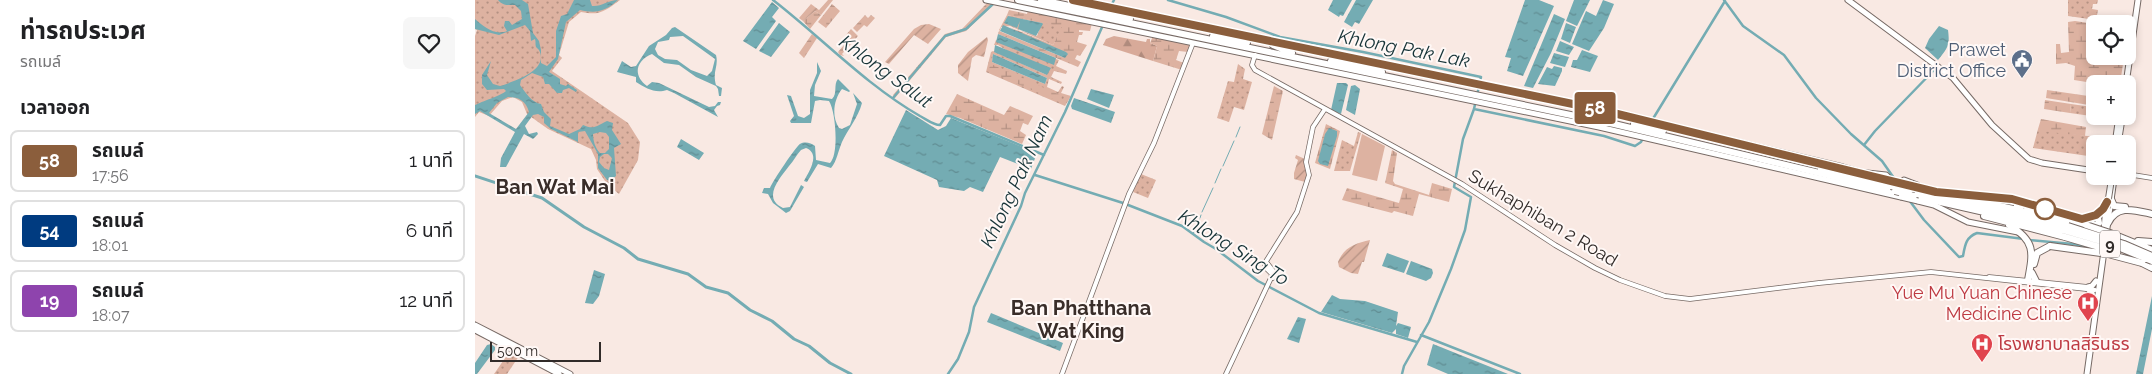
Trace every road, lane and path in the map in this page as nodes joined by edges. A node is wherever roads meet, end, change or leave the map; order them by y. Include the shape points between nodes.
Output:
1 (986, 0) edge
2 (1018, 0) edge
3 (1041, 0) edge
4 (1071, 0) edge
5 (1849, 0) edge
6 (2136, 0) edge
7 (1128, 12) junction
8 (1103, 15) junction
9 (2133, 15) edge
10 (1073, 17) junction
11 (1111, 17) junction
12 (1126, 29) junction
13 (1193, 43) junction
14 (1273, 46) dead end
15 (1292, 53) junction
16 (1255, 55) junction
17 (2126, 75) edge
18 (1476, 96) junction
19 (1323, 108) junction
20 (1647, 130) junction
21 (2086, 168) edge
22 (1862, 173) junction
23 (2136, 175) edge
24 (2152, 178) edge
25 (2111, 185) edge
26 (2111, 185) edge
27 (1891, 186) junction
28 (1919, 188) junction
29 (1869, 190) junction
30 (1912, 193) junction
31 (1965, 196) junction
32 (2007, 198) joint
33 (2109, 200) junction
34 (1946, 201) junction
35 (1938, 207) junction
36 (2028, 211) junction
37 (2152, 213) edge
38 (2002, 221) junction
39 (2090, 221) junction
40 (2107, 228) junction
41 (2067, 231) junction
42 (2022, 234) junction
43 (2152, 242) edge
44 (2103, 243) junction
45 (2152, 250) edge
46 (2152, 256) edge
47 (2101, 258) junction
48 (2152, 261) edge
49 (2032, 263) junction
50 (2142, 263) junction
51 (2152, 268) edge
52 (1976, 277) junction
53 (2030, 279) junction
54 (2096, 281) junction
55 (2088, 288) junction
56 (2097, 289) junction
57 (2094, 299) junction
58 (475, 325) edge
59 (475, 330) edge
60 (2089, 348) junction
61 (559, 374) edge
62 (570, 374) edge
63 (1062, 374) edge
64 (1227, 374) edge
65 (2086, 374) edge

1 - 10 main road
2 - 8 highway, 9
3 - 8 highway, 9
4 - 8 main road
4 - 10 main road via 1107,11 1102,22
5 - 21 main road via 1955,78 1993,124 2029,157
6 - 9 main road
6 - 17 main road
7 - 11 main road
7 - 12 main road via 1111,11 1107,21
7 - 20 main road via 1597,109
8 - 10 main road
8 - 11 highway, 9, bridge
8 - 11 main road
11 - 12 main road
11 - 15 highway, 9
11 - 18 highway, 9
12 - 13 main road
13 - 16 main road
13 - 63 street via 1154,144 1129,194
14 - 15 highway
15 - 18 highway, 9
16 - 18 main road
16 - 19 street, Sukhaphiban 2 Road via 1252,65 1255,70
18 - 20 highway, 9
18 - 20 main road
19 - 52 street, Sukhaphiban 2 Road via 1460,184 1583,261 1620,280 1675,298 1933,272
19 - 64 street via 1313,127 1306,162 1309,175 1299,205 1267,262 1274,272
20 - 22 main road
20 - 27 highway, 9
20 - 29 main road
22 - 27 main road
22 - 29 main road via 1886,175 1905,201
23 - 24 street
25 - 33 main road
26 - 40 main road, bridge
27 - 30 highway, 9, bridge
27 - 30 main road, bridge
28 - 30 main road
28 - 31 main road
28 - 35 main road via 1903,181 1919,205
29 - 30 main road, bridge via 1901,197
30 - 34 highway, 9
30 - 35 main road
31 - 32 highway
31 - 34 highway
31 - 36 highway
32 - 39 main road
33 - 37 highway via 2114,206
33 - 39 main road
33 - 40 main road
34 - 38 highway
34 - 41 highway, 9
35 - 42 main road via 1961,219
36 - 39 highway via 2016,205 2020,203
36 - 40 highway, bridge
37 - 40 highway via 2121,210 2113,214
38 - 41 highway
38 - 42 highway
39 - 44 highway
40 - 43 highway via 2143,242
40 - 44 main road
40 - 45 highway
41 - 46 highway, 9, bridge via 2124,244
41 - 48 highway, 9, bridge via 2108,242
41 - 50 highway, bridge
42 - 49 highway via 2031,246
44 - 47 main road, bridge
47 - 54 main road
47 - 56 main road
49 - 50 highway, bridge via 2040,250 2050,246 2108,254
49 - 53 highway
50 - 51 highway
52 - 53 street, Sukhaphiban 2 Road
52 - 53 street, Sukhaphiban 2 Road
53 - 55 street, Sukhaphiban 2 Road
54 - 55 main road
54 - 56 main road
55 - 56 street, Sukhaphiban 2 Road
55 - 57 main road
56 - 57 main road
56 - 60 main road
57 - 60 main road
58 - 62 main road
59 - 61 main road
60 - 65 main road

